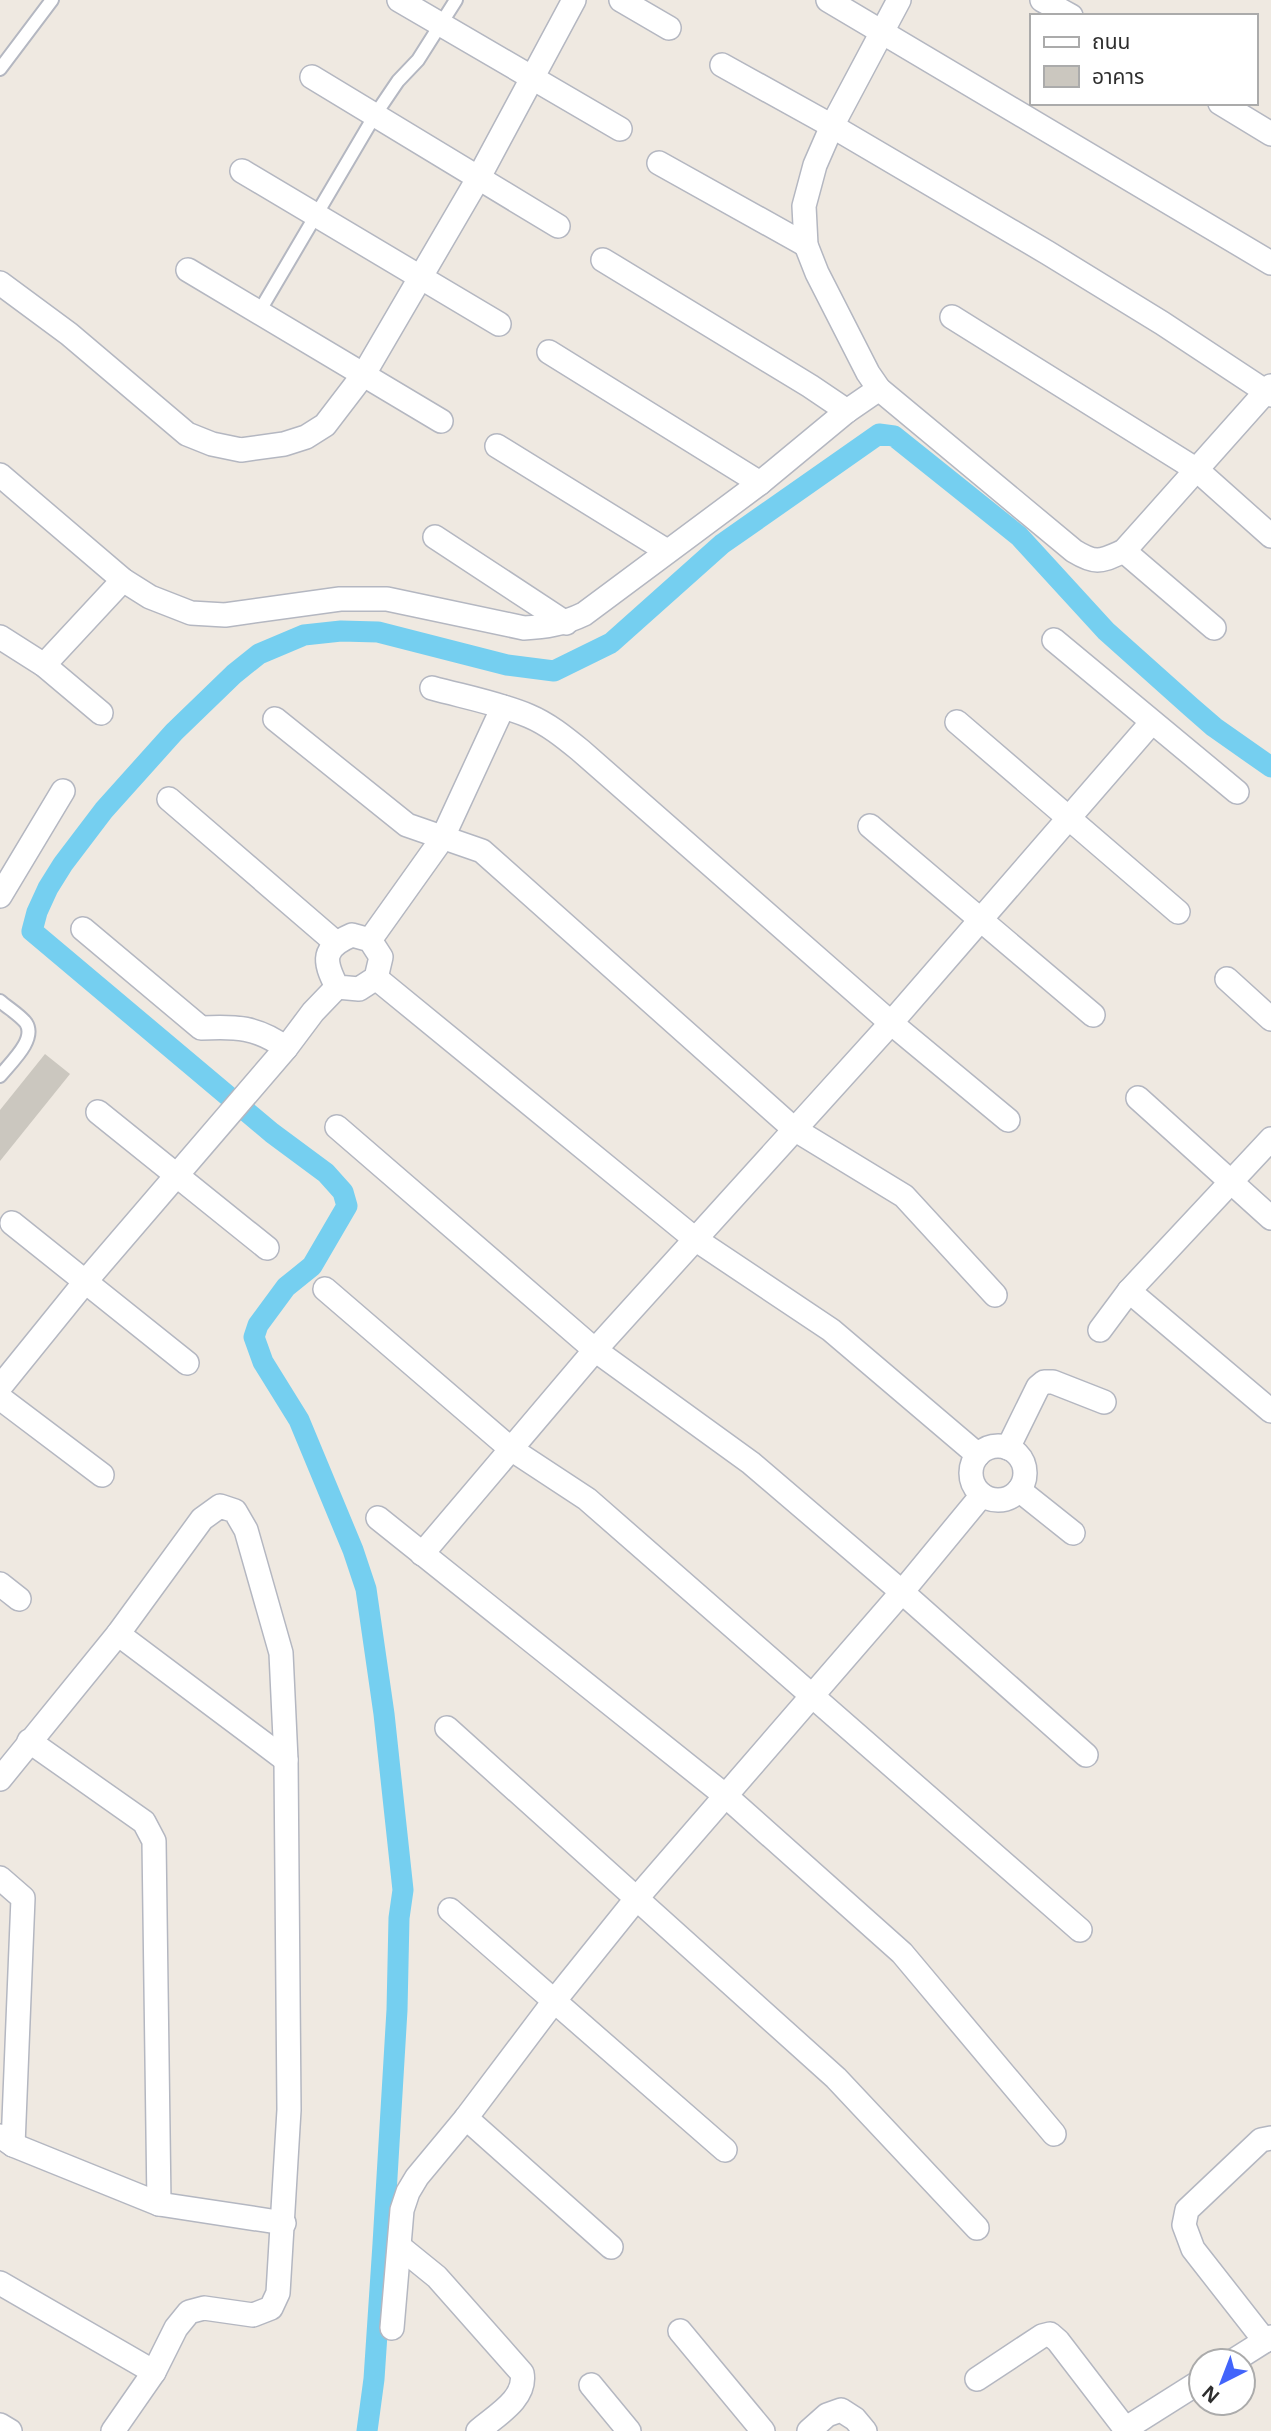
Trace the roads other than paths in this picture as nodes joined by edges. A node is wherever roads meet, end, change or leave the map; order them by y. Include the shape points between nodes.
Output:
1 (52, 0) edge
2 (399, 0) edge
3 (456, 0) edge
4 (574, 0) edge
5 (621, 0) edge
6 (828, 0) edge
7 (900, 0) edge
8 (1042, 0) edge
9 (1067, 14) edge
10 (441, 24) junction
11 (669, 28) dead end
12 (882, 31) junction
13 (722, 65) dead end
14 (0, 69) edge
15 (312, 77) dead end
16 (532, 78) junction
17 (1223, 105) edge
18 (375, 115) junction
19 (832, 126) junction
20 (620, 129) dead end
21 (1271, 134) edge
22 (659, 163) dead end
23 (242, 170) dead end
24 (479, 177) junction
25 (316, 214) junction
26 (558, 226) dead end
27 (806, 245) junction
28 (603, 260) dead end
29 (1271, 262) edge
30 (188, 270) dead end
31 (420, 277) junction
32 (0, 283) edge
33 (259, 312) junction
34 (953, 317) dead end
35 (499, 324) dead end
36 (549, 352) dead end
37 (363, 374) junction
38 (879, 389) junction
39 (1270, 391) edge
40 (847, 411) junction
41 (442, 421) dead end
42 (498, 446) dead end
43 (1197, 470) junction
44 (0, 475) edge
45 (760, 483) junction
46 (1271, 536) edge
47 (435, 537) dead end
48 (667, 551) junction
49 (1124, 551) junction
50 (123, 580) junction
51 (566, 623) junction
52 (1214, 628) dead end
53 (0, 637) edge
54 (1054, 640) dead end
55 (44, 665) junction
56 (432, 688) dead end
57 (503, 707) junction
58 (101, 713) dead end
59 (275, 719) dead end
60 (957, 722) dead end
61 (1152, 722) junction
62 (63, 791) dead end
63 (1237, 792) dead end
64 (169, 799) dead end
65 (1068, 819) junction
66 (870, 826) dead end
67 (442, 839) junction
68 (8, 865) edge
69 (0, 896) edge
70 (1178, 912) dead end
71 (979, 919) junction
72 (83, 929) dead end
73 (370, 940) junction
74 (335, 942) junction
75 (376, 978) junction
76 (1227, 979) dead end
77 (337, 987) junction
78 (0, 1001) edge
79 (1093, 1015) dead end
80 (1271, 1019) edge
81 (891, 1023) junction
82 (286, 1048) junction
83 (0, 1076) edge
84 (1138, 1098) dead end
85 (98, 1112) dead end
86 (1008, 1119) dead end
87 (337, 1127) dead end
88 (794, 1129) junction
89 (1271, 1139) edge
90 (178, 1175) junction
91 (1231, 1183) junction
92 (1271, 1218) edge
93 (12, 1223) dead end
94 (695, 1239) junction
95 (267, 1248) dead end
96 (85, 1282) junction
97 (325, 1289) dead end
98 (1129, 1290) junction
99 (995, 1295) dead end
100 (1100, 1330) dead end
101 (595, 1350) junction
102 (187, 1363) dead end
103 (0, 1387) edge
104 (0, 1398) edge
105 (1104, 1402) dead end
106 (1271, 1411) edge
107 (1008, 1448) junction
108 (511, 1449) junction
109 (978, 1455) junction
110 (102, 1475) dead end
111 (1019, 1490) junction
112 (982, 1494) junction
113 (378, 1518) dead end
114 (1073, 1533) dead end
115 (422, 1553) junction
116 (0, 1584) edge
117 (902, 1592) junction
118 (19, 1599) dead end
119 (118, 1634) junction
120 (811, 1696) junction
121 (447, 1728) dead end
122 (29, 1741) junction
123 (1086, 1755) dead end
124 (286, 1760) junction
125 (0, 1779) edge
126 (727, 1797) junction
127 (0, 1878) edge
128 (637, 1898) junction
129 (450, 1910) dead end
130 (1080, 1930) dead end
131 (555, 2000) junction
132 (466, 2118) junction
133 (1054, 2134) dead end
134 (1271, 2138) edge
135 (6, 2140) edge
136 (725, 2150) dead end
137 (159, 2204) junction
138 (284, 2223) junction
139 (977, 2228) dead end
140 (400, 2247) junction
141 (611, 2247) dead end
142 (0, 2283) edge
143 (392, 2328) dead end
144 (680, 2331) dead end
145 (1269, 2342) edge
146 (154, 2372) junction
147 (977, 2379) dead end
148 (591, 2385) dead end
149 (1187, 2390) edge
150 (0, 2426) edge
151 (1126, 2430) edge
152 (10, 2431) edge
153 (113, 2431) edge
154 (478, 2431) edge
155 (629, 2431) edge
156 (762, 2431) edge
157 (808, 2431) edge
158 (865, 2431) edge

1 - 14 lane
2 - 10 street
3 - 10 lane
4 - 16 street
5 - 11 street
6 - 12 street
7 - 12 street
8 - 9 street
10 - 16 street
10 - 18 lane
12 - 19 street
12 - 29 street
13 - 19 street
15 - 18 street
16 - 20 street
16 - 24 street
17 - 21 street
18 - 24 street
18 - 25 lane
19 - 27 street via 804,206
19 - 39 street
22 - 27 street
23 - 25 street
24 - 26 street
24 - 31 street
25 - 31 street
25 - 33 lane
27 - 38 street
28 - 40 street
30 - 33 street
31 - 35 street
31 - 37 street
32 - 37 street via 69,334 187,434 212,444 241,450 306,438 325,425
33 - 37 street
34 - 43 street
36 - 45 street
37 - 41 street
38 - 40 street
38 - 49 street via 1089,561
39 - 43 street
40 - 45 street
42 - 48 street
43 - 46 street
43 - 49 street
44 - 50 street
45 - 48 street
47 - 51 street
48 - 51 street
49 - 52 street
50 - 51 street via 150,597 191,613 225,615 340,599 387,599 524,628
50 - 55 street
53 - 55 street
54 - 61 street
55 - 58 street
56 - 57 street
57 - 67 street
57 - 81 street via 552,729 580,750
59 - 67 street via 407,825
60 - 65 street
61 - 63 street
61 - 65 street
62 - 68 street
64 - 74 street
65 - 70 street
65 - 71 street
66 - 71 street
67 - 73 street
67 - 88 street via 482,851
68 - 69 street
71 - 79 street
71 - 81 street
72 - 82 street via 201,1028 242,1027 270,1036
73 - 74 street via 352,935
73 - 75 street via 381,957
74 - 77 street via 327,956
75 - 77 street via 359,989
75 - 94 street
76 - 80 street
77 - 82 street
78 - 83 lane via 26,1024 29,1034
81 - 86 street
81 - 88 street
82 - 90 street
84 - 91 street
85 - 90 street
87 - 101 street
88 - 94 street
88 - 99 street via 904,1196
89 - 91 street
90 - 95 street
90 - 96 street
91 - 92 street
91 - 98 street
93 - 96 street
94 - 101 street
94 - 109 street via 831,1329
96 - 102 street
96 - 103 street
97 - 108 street
98 - 100 street
98 - 106 street
101 - 108 street
101 - 117 street via 751,1463
104 - 110 street
105 - 107 street via 1044,1382
107 - 109 street via 992,1447
107 - 111 street via 1024,1466
108 - 115 street
108 - 120 street via 587,1499
109 - 112 street via 971,1476
111 - 112 street via 1002,1500
111 - 114 street
112 - 117 street
113 - 115 street
115 - 126 street
116 - 118 street
117 - 120 street
117 - 123 street
119 - 122 street
119 - 124 street
119 - 124 street via 202,1519 220,1506 235,1511 246,1530 281,1653
120 - 126 street
120 - 130 street
121 - 128 street
122 - 125 street
122 - 137 street via 144,1822 154,1841
124 - 138 street via 289,2110
126 - 128 street
126 - 133 street via 902,1953
127 - 135 street via 23,1898
128 - 131 street
128 - 139 street via 836,2078
129 - 131 street
131 - 132 street
131 - 136 street
132 - 140 street via 408,2192
132 - 141 street
134 - 145 street via 1261,2140 1187,2210 1184,2225 1193,2249
135 - 137 street
137 - 138 street
138 - 146 street via 278,2292 271,2308 253,2315 204,2308 190,2312 176,2328
140 - 143 street
140 - 154 street via 437,2277 522,2373 521,2390
142 - 146 street
144 - 156 street
146 - 153 street
147 - 151 street via 1050,2334
148 - 155 street
149 - 151 street
150 - 152 street
157 - 158 street via 841,2410

